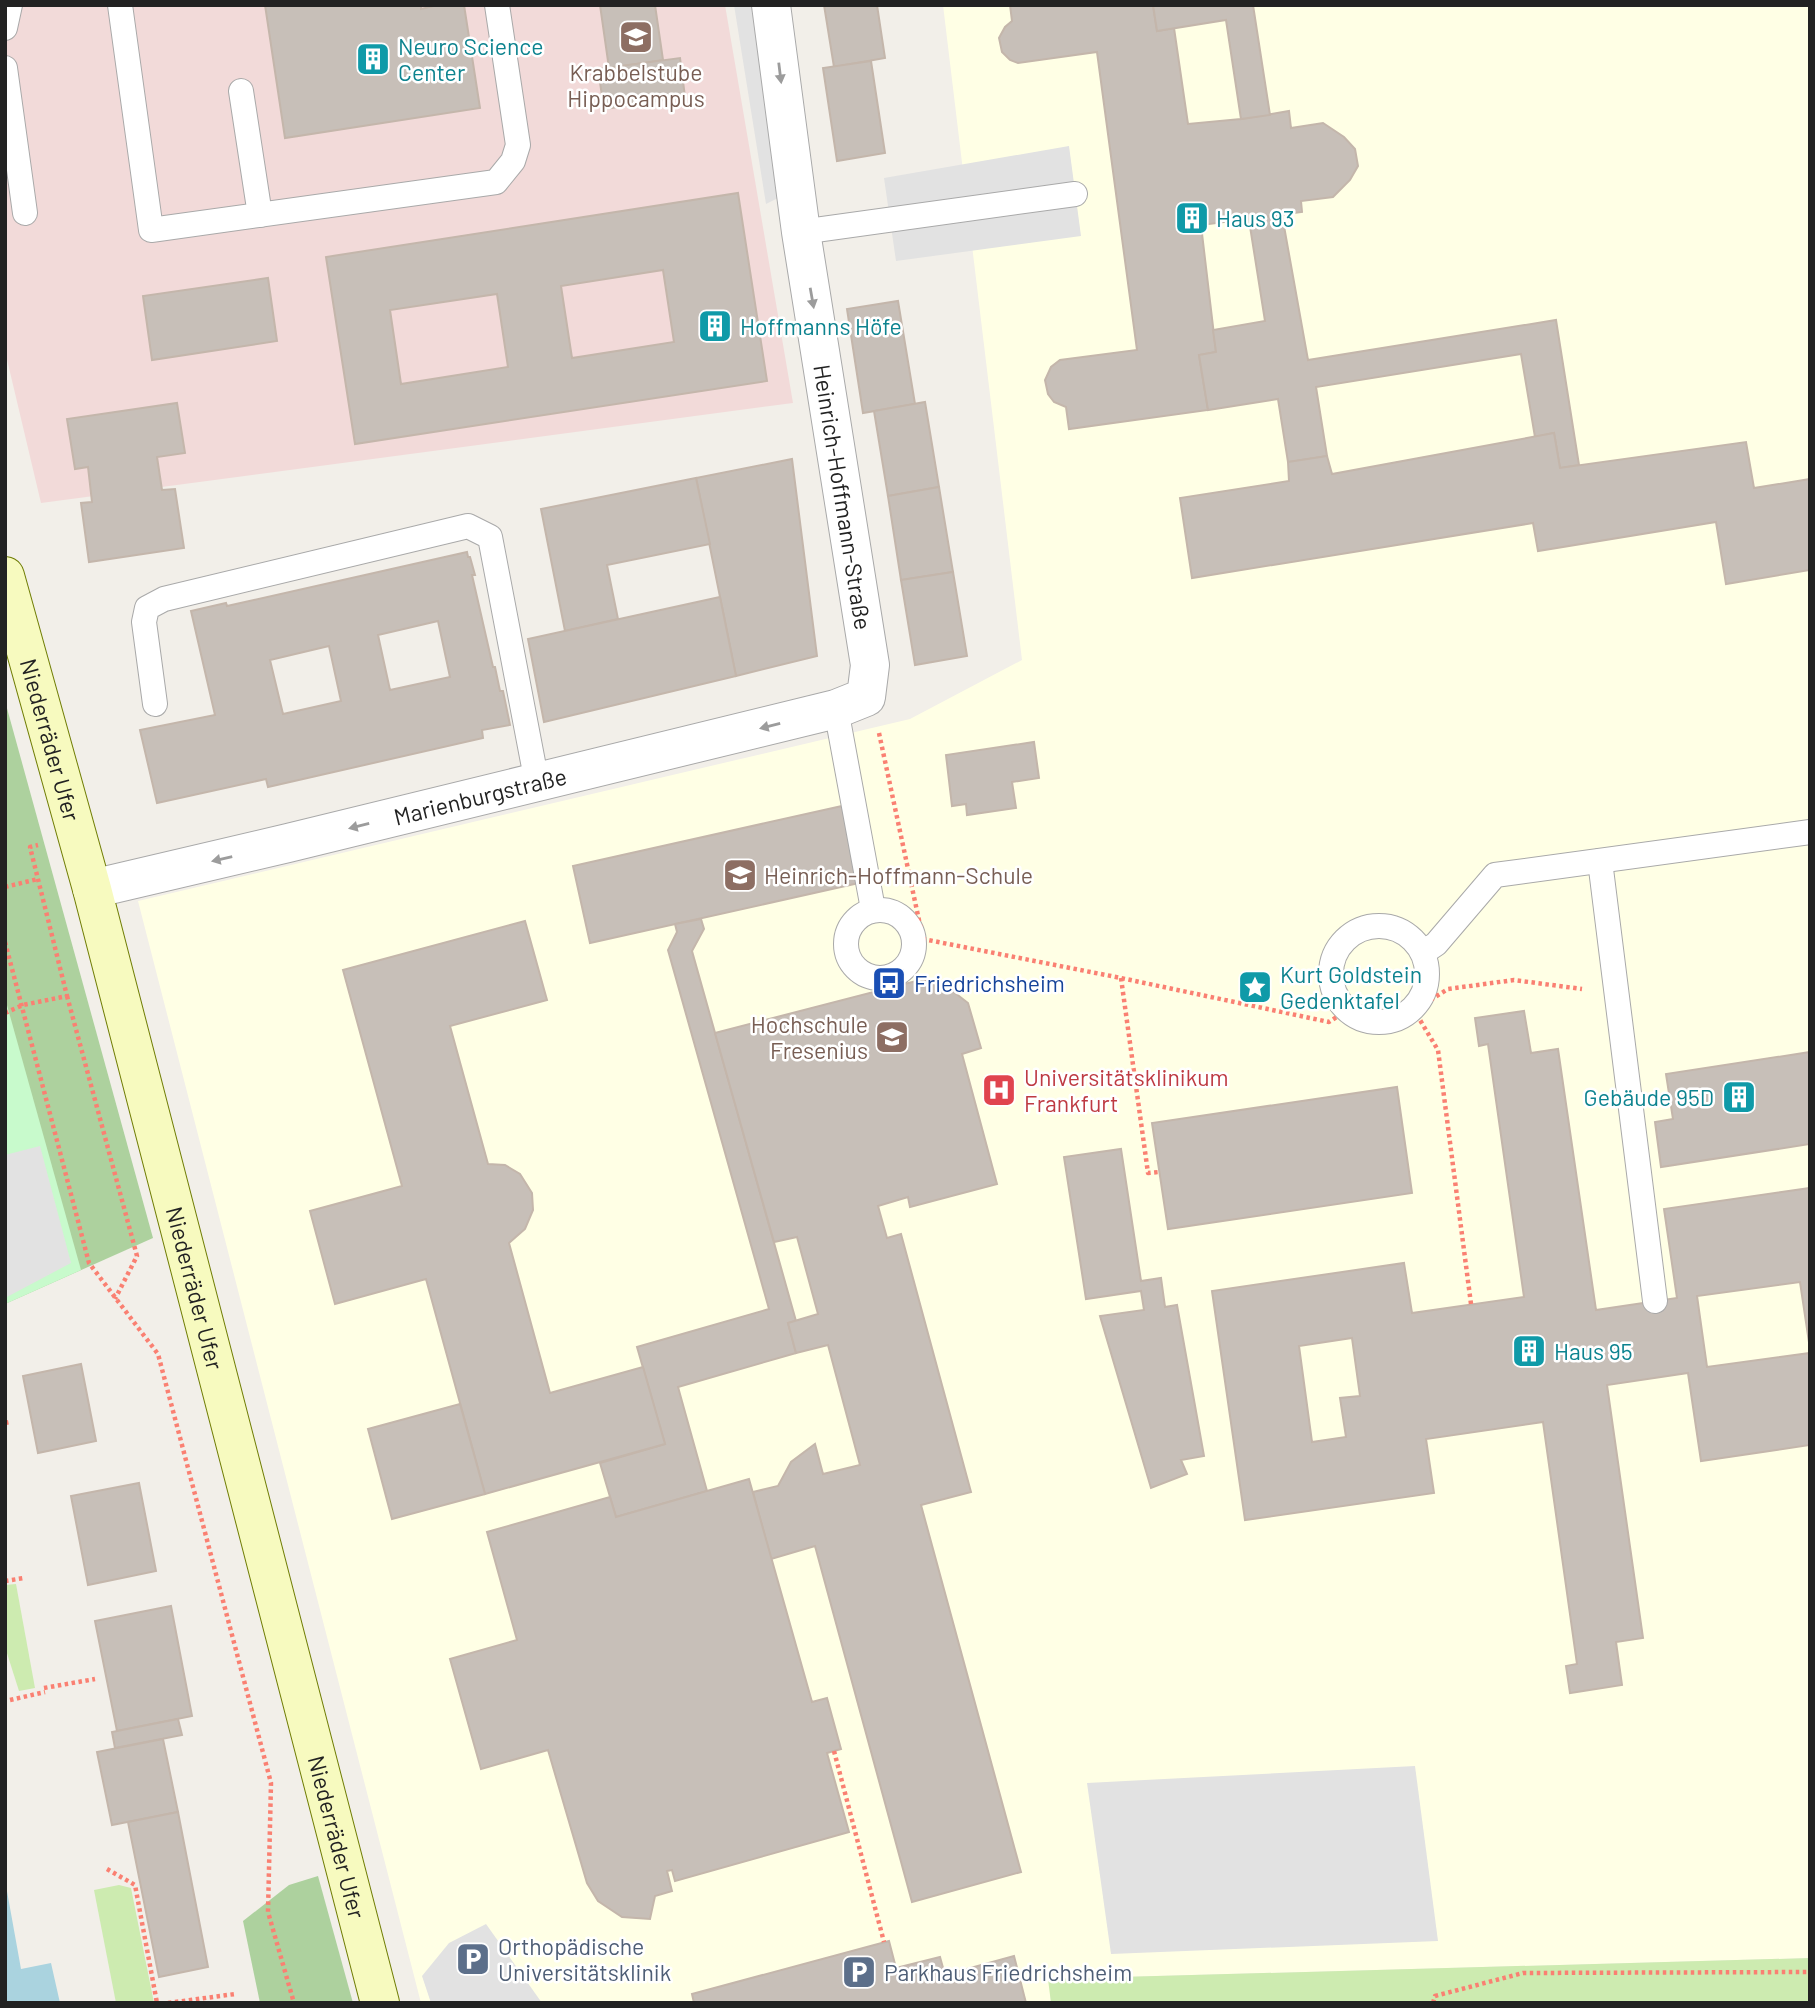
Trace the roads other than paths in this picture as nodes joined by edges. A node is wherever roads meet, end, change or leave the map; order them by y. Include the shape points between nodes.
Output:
1 (10, 5) edge
2 (120, 5) edge
3 (497, 5) edge
4 (771, 5) edge
5 (5, 28) edge
6 (5, 68) edge
7 (241, 92) dead end
8 (1075, 194) dead end
9 (25, 213) dead end
10 (260, 215) junction
11 (801, 232) junction
12 (5, 576) edge
13 (851, 703) junction
14 (155, 704) dead end
15 (537, 783) junction
16 (1810, 832) edge
17 (1600, 860) junction
18 (92, 889) junction
19 (873, 909) junction
20 (1424, 952) junction
21 (1655, 1301) dead end
22 (380, 2003) edge

1 - 5 lane
2 - 10 lane via 151,230
3 - 10 lane via 518,145 496,182
4 -> 11 street, Heinrich-Hoffmann-Straße
6 - 9 lane
7 - 10 lane
8 - 11 lane
11 -> 13 street, Heinrich-Hoffmann-Straße via 870,666
12 - 18 main road, Niederräder Ufer
13 -> 15 street, Marienburgstraße
13 - 19 lane
14 - 15 lane via 144,622 147,608 164,599 468,526 490,537
15 -> 18 street, Marienburgstraße
16 - 17 lane
17 - 20 lane via 1495,875
17 - 21 lane
18 - 22 main road, Niederräder Ufer
19 - 19 lane via 854,920 845,940 849,961 865,975 887,978 906,967 919,943 910,926 894,912
20 - 20 lane via 1428,983 1414,1010 1387,1024 1356,1019 1334,996 1330,966 1344,938 1372,925 1402,930

